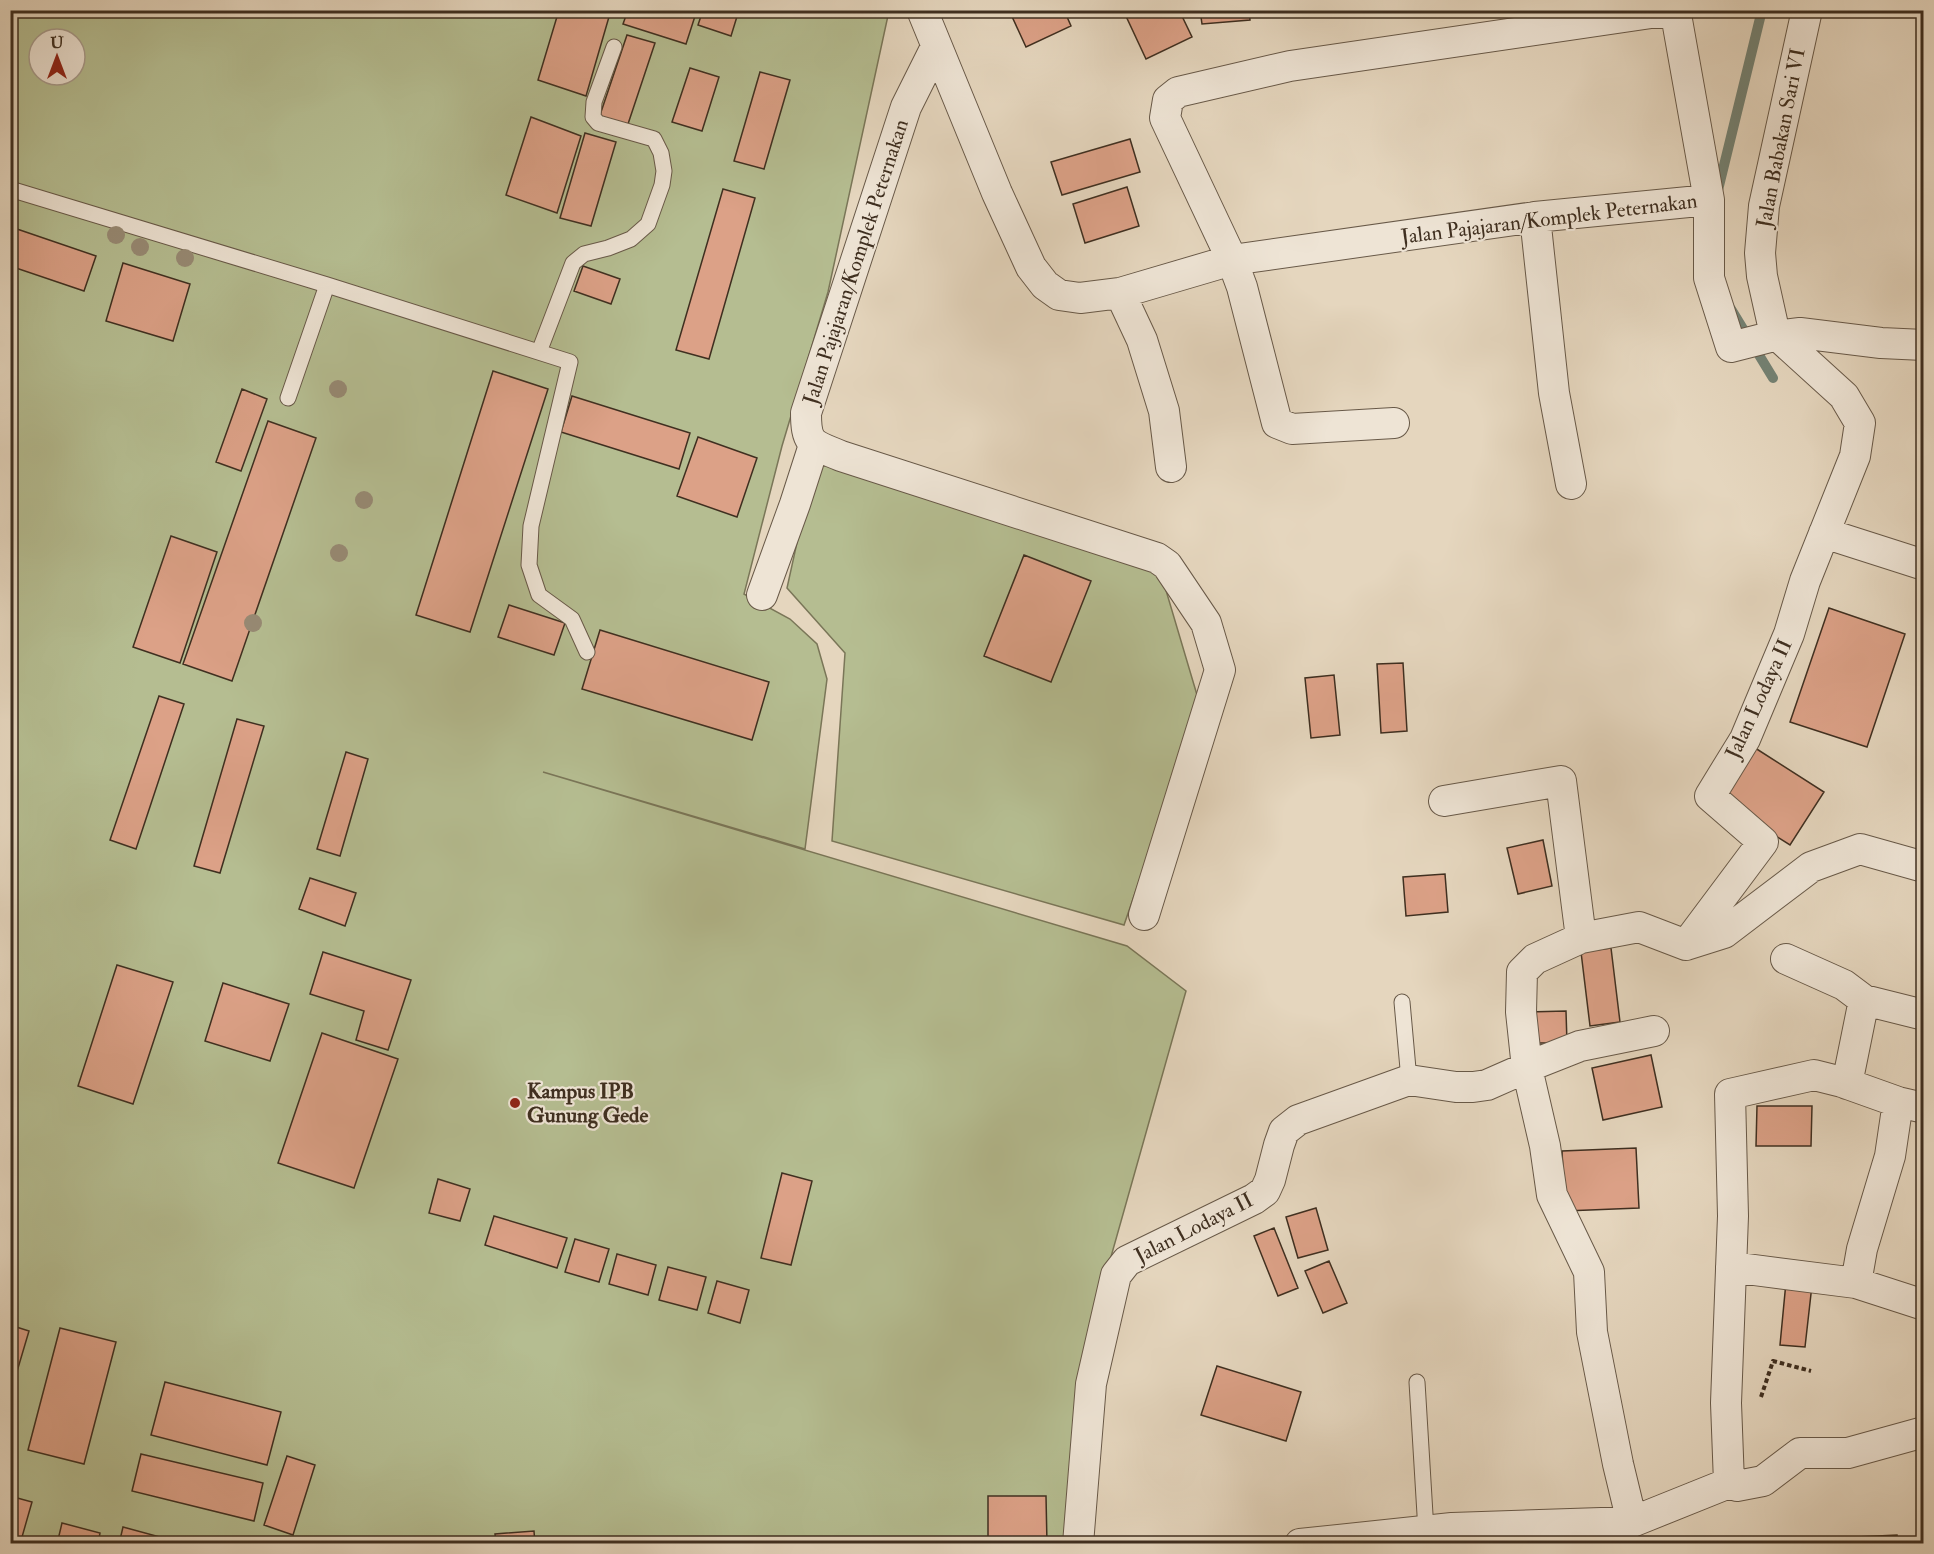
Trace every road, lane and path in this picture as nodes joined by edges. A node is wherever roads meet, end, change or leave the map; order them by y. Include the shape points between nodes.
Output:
1 (922, 10) edge
2 (1807, 10) edge
3 (614, 47) dead end
4 (936, 47) junction
5 (10, 189) edge
6 (1709, 200) junction
7 (1535, 217) junction
8 (1232, 260) junction
9 (327, 285) junction
10 (1120, 293) junction
11 (1775, 337) junction
12 (1923, 345) edge
13 (540, 352) junction
14 (288, 398) dead end
15 (1394, 423) dead end
16 (814, 445) junction
17 (1171, 467) dead end
18 (1572, 484) dead end
19 (1824, 533) junction
20 (1923, 565) edge
21 (762, 595) dead end
22 (587, 652) dead end
23 (1444, 801) dead end
24 (1923, 867) edge
25 (1144, 915) dead end
26 (1581, 938) junction
27 (1686, 945) junction
28 (1786, 959) dead end
29 (1864, 1000) junction
30 (1402, 1002) dead end
31 (1923, 1015) edge
32 (1654, 1031) dead end
33 (1527, 1068) junction
34 (1408, 1080) junction
35 (1846, 1084) junction
36 (1911, 1105) edge
37 (1731, 1266) junction
38 (1856, 1283) junction
39 (1923, 1305) edge
40 (1811, 1371) dead end
41 (1417, 1382) dead end
42 (1726, 1403) junction
43 (1923, 1432) edge
44 (1729, 1483) junction
45 (1632, 1522) junction
46 (1426, 1531) junction
47 (1078, 1544) edge
48 (1300, 1544) edge

1 - 4 street
2 - 11 street, Jalan Babakan Sari VI via 1764,206 1760,253
3 - 13 lane via 594,102 593,117 598,123 654,139 661,153 662,185 648,224 631,239 584,254 573,263
4 - 10 street, Jalan Pajajaran/Komplek Peternakan via 1031,267 1044,285 1059,295 1080,298
4 - 16 street, Jalan Pajajaran/Komplek Peternakan via 906,107 806,413 806,433
5 - 9 lane
6 - 7 street, Jalan Pajajaran/Komplek Peternakan
6 - 8 street, Jalan Pajajaran/Komplek Peternakan via 1677,20 1658,12 1290,66 1178,92 1168,100 1165,118
6 - 11 street via 1709,278 1731,347
7 - 8 street, Jalan Pajajaran/Komplek Peternakan
7 - 18 street via 1554,393
8 - 10 street, Jalan Pajajaran/Komplek Peternakan
8 - 15 street, Jalan Pajajaran/Komplek Peternakan via 1277,423 1292,429
9 - 13 lane
9 - 14 lane
10 - 17 street via 1142,340 1164,411
11 - 12 street
11 - 19 street, Jalan Lodaya II via 1844,396 1860,423 1855,456
13 - 22 lane via 570,362 531,526 528,565 540,595 572,619
16 - 21 street
16 - 25 street via 1157,558 1167,565 1206,623 1220,670
19 - 20 street
19 - 27 street, Jalan Lodaya II via 1789,634 1749,729 1710,796 1763,842
23 - 26 street via 1560,781
24 - 27 street via 1860,849 1811,867 1724,933
26 - 27 street via 1638,927
26 - 33 street via 1534,959 1522,972 1521,1012
28 - 29 street via 1844,985
29 - 31 street
29 - 35 street
30 - 34 lane
32 - 33 street, Jalan Lodaya II via 1580,1046
33 - 34 street, Jalan Lodaya II via 1473,1087
33 - 45 street via 1552,1196 1589,1272 1592,1332
34 - 47 street, Jalan Lodaya II via 1298,1120 1284,1131 1265,1191 1254,1200 1127,1261 1116,1275 1091,1384
35 - 36 street
35 - 37 street via 1814,1075 1730,1094
36 - 38 street via 1890,1156
37 - 38 street
37 - 42 street
38 - 39 street
40 - 42 path via 1773,1361 1757,1409
41 - 46 lane
42 - 44 street
43 - 44 street via 1848,1453 1800,1453 1763,1481
44 - 45 street
45 - 46 street
46 - 48 street

